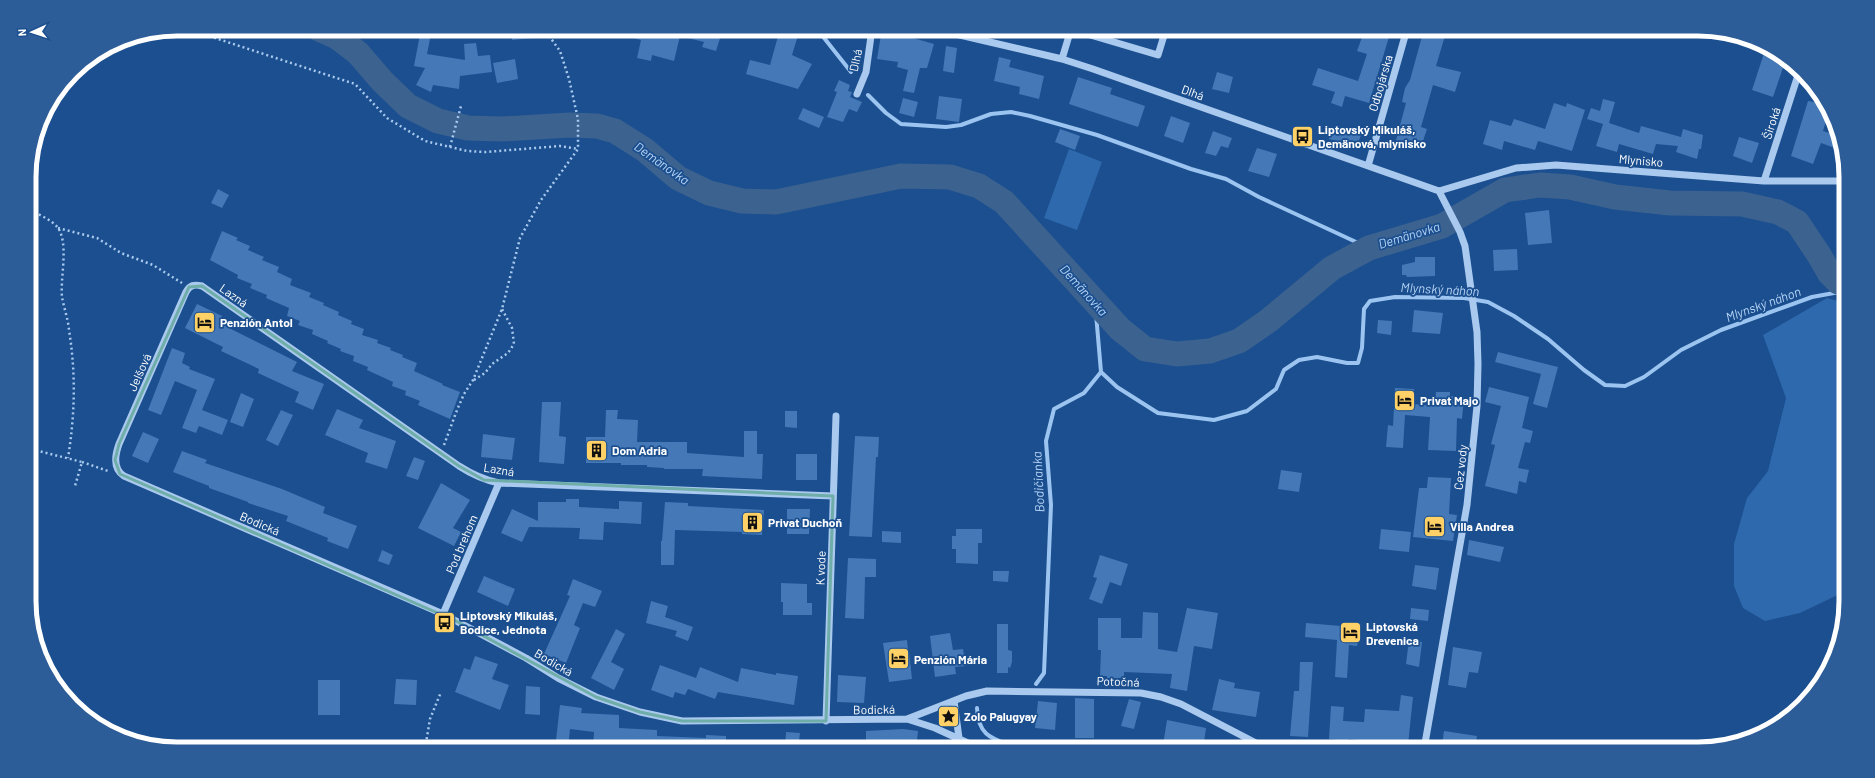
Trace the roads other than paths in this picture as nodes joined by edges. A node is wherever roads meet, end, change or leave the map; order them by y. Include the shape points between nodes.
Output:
1 (871, 36) edge
2 (964, 36) edge
3 (1068, 36) edge
4 (1094, 36) edge
5 (1105, 36) edge
6 (1164, 36) edge
7 (1405, 36) edge
8 (1104, 39) junction
9 (1062, 59) junction
10 (1798, 77) edge
11 (856, 94) dead end
12 (1368, 166) junction
13 (1764, 181) junction
14 (1839, 182) edge
15 (1439, 191) junction
16 (197, 284) joint
17 (836, 416) dead end
18 (120, 474) joint
19 (499, 483) junction
20 (833, 496) junction
21 (443, 614) junction
22 (954, 701) junction
23 (907, 719) junction
24 (826, 721) junction
25 (959, 738) junction
26 (967, 742) edge
27 (1254, 742) edge
28 (1425, 742) edge

1 - 11 street, Dlhá via 866,72
2 - 9 street, Dlhá
3 - 9 street
4 - 8 street
5 - 8 street
6 - 8 street via 1158,56
7 - 12 street, Odbojárska
9 - 12 street, Dlhá
10 - 13 street, Široká
12 - 15 street, Dlhá
13 - 14 street, Mlynisko
13 - 15 street, Mlynisko via 1556,165 1516,168
15 - 28 street, Cez vody via 1465,246 1478,364 1470,484
16 - 18 street, Jelšová via 189,287 119,444 115,460
16 - 19 street, Lazná via 473,476
17 - 20 street, K vode
18 - 21 street, Bodická
19 - 20 street, Lazná
19 - 21 street, Pod brehom
20 - 24 street, K vode
21 - 24 street, Bodická via 596,697 640,712 682,721
22 - 23 street, Potočná
22 - 25 street
22 - 27 street, Potočná via 987,691 1141,693 1181,704
23 - 24 street, Bodická
23 - 25 street, Bodická via 924,723
25 - 26 street, Bodická

